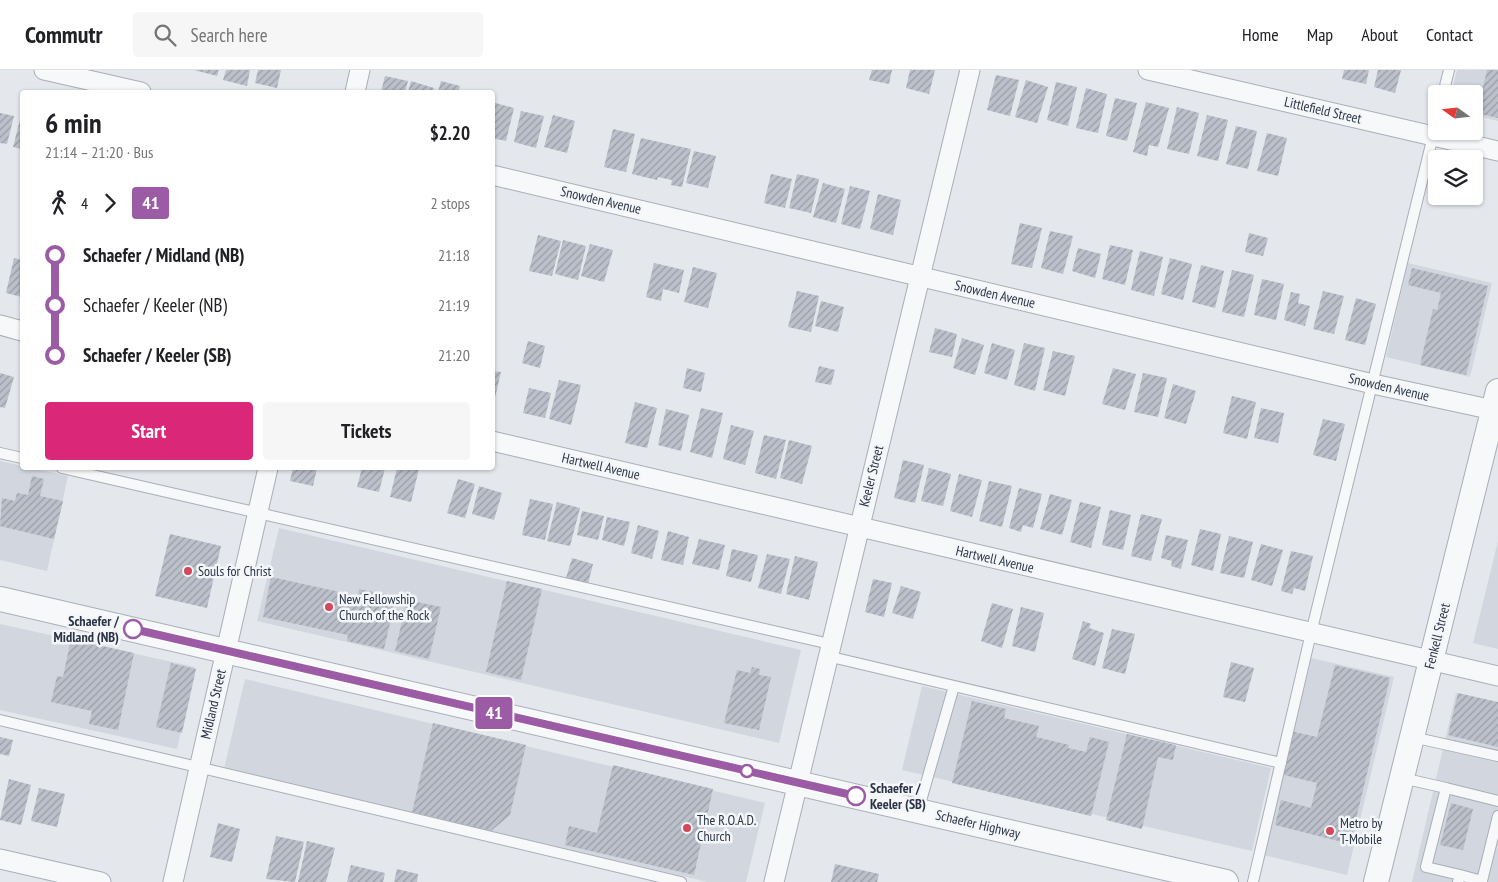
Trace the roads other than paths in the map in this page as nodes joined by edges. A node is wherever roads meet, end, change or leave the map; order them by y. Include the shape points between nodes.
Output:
1 (44, 70) edge
2 (360, 70) edge
3 (970, 70) edge
4 (1148, 70) edge
5 (1449, 70) edge
6 (1445, 85) edge
7 (132, 90) edge
8 (355, 90) edge
9 (1428, 129) edge
10 (1433, 140) edge
11 (1465, 140) edge
12 (1498, 151) edge
13 (495, 176) edge
14 (919, 276) junction
15 (0, 325) edge
16 (20, 330) edge
17 (1373, 384) junction
18 (1496, 404) edge
19 (495, 442) edge
20 (0, 453) edge
21 (20, 458) edge
22 (71, 470) edge
23 (268, 470) edge
24 (257, 512) junction
25 (858, 526) junction
26 (0, 598) edge
27 (1311, 632) junction
28 (225, 650) junction
29 (829, 650) junction
30 (1431, 660) junction
31 (1498, 676) edge
32 (954, 686) junction
33 (0, 720) edge
34 (1412, 737) junction
35 (1498, 756) edge
36 (1281, 763) junction
37 (199, 766) junction
38 (1402, 778) junction
39 (797, 782) junction
40 (1446, 788) junction
41 (1498, 802) edge
42 (918, 811) junction
43 (1498, 816) edge
44 (0, 859) edge
45 (1459, 879) edge
46 (1218, 881) edge
47 (101, 882) edge
48 (173, 882) edge
49 (681, 882) edge
50 (774, 882) edge
51 (1253, 882) edge
52 (1376, 882) edge

1 - 7 street
2 - 8 street
3 - 14 street, Keeler Street
4 - 9 street, Littlefield Street
5 - 6 lane
10 - 17 lane
11 - 12 street, Littlefield Street
13 - 14 street, Snowden Avenue
14 - 17 street, Snowden Avenue
14 - 25 street, Keeler Street
15 - 16 street
17 - 18 street, Snowden Avenue
17 - 27 lane
18 - 30 street, Fenkell Street
19 - 25 street, Hartwell Avenue
20 - 21 lane
22 - 24 lane
23 - 24 street, Midland Street
24 - 28 street, Midland Street
24 - 29 lane
25 - 27 street, Hartwell Avenue
25 - 29 street, Keeler Street
26 - 28 street, Schaefer Highway
27 - 30 street, Hartwell Avenue
27 - 36 lane
28 - 37 street, Midland Street
28 - 39 street, Schaefer Highway
29 - 32 lane
29 - 39 street, Keeler Street
30 - 31 street, Hartwell Avenue
30 - 34 street, Fenkell Street
32 - 36 lane
32 - 42 lane
33 - 37 lane
34 - 35 lane
34 - 38 street, Fenkell Street
36 - 51 lane
37 - 48 street, Midland Street
37 - 49 lane
38 - 40 lane
38 - 52 street, Fenkell Street
39 - 42 street, Schaefer Highway
39 - 50 street, Keeler Street
40 - 41 lane
40 - 45 lane via 1426,867
42 - 46 street, Schaefer Highway
43 - 45 lane via 1482,881
44 - 47 street

